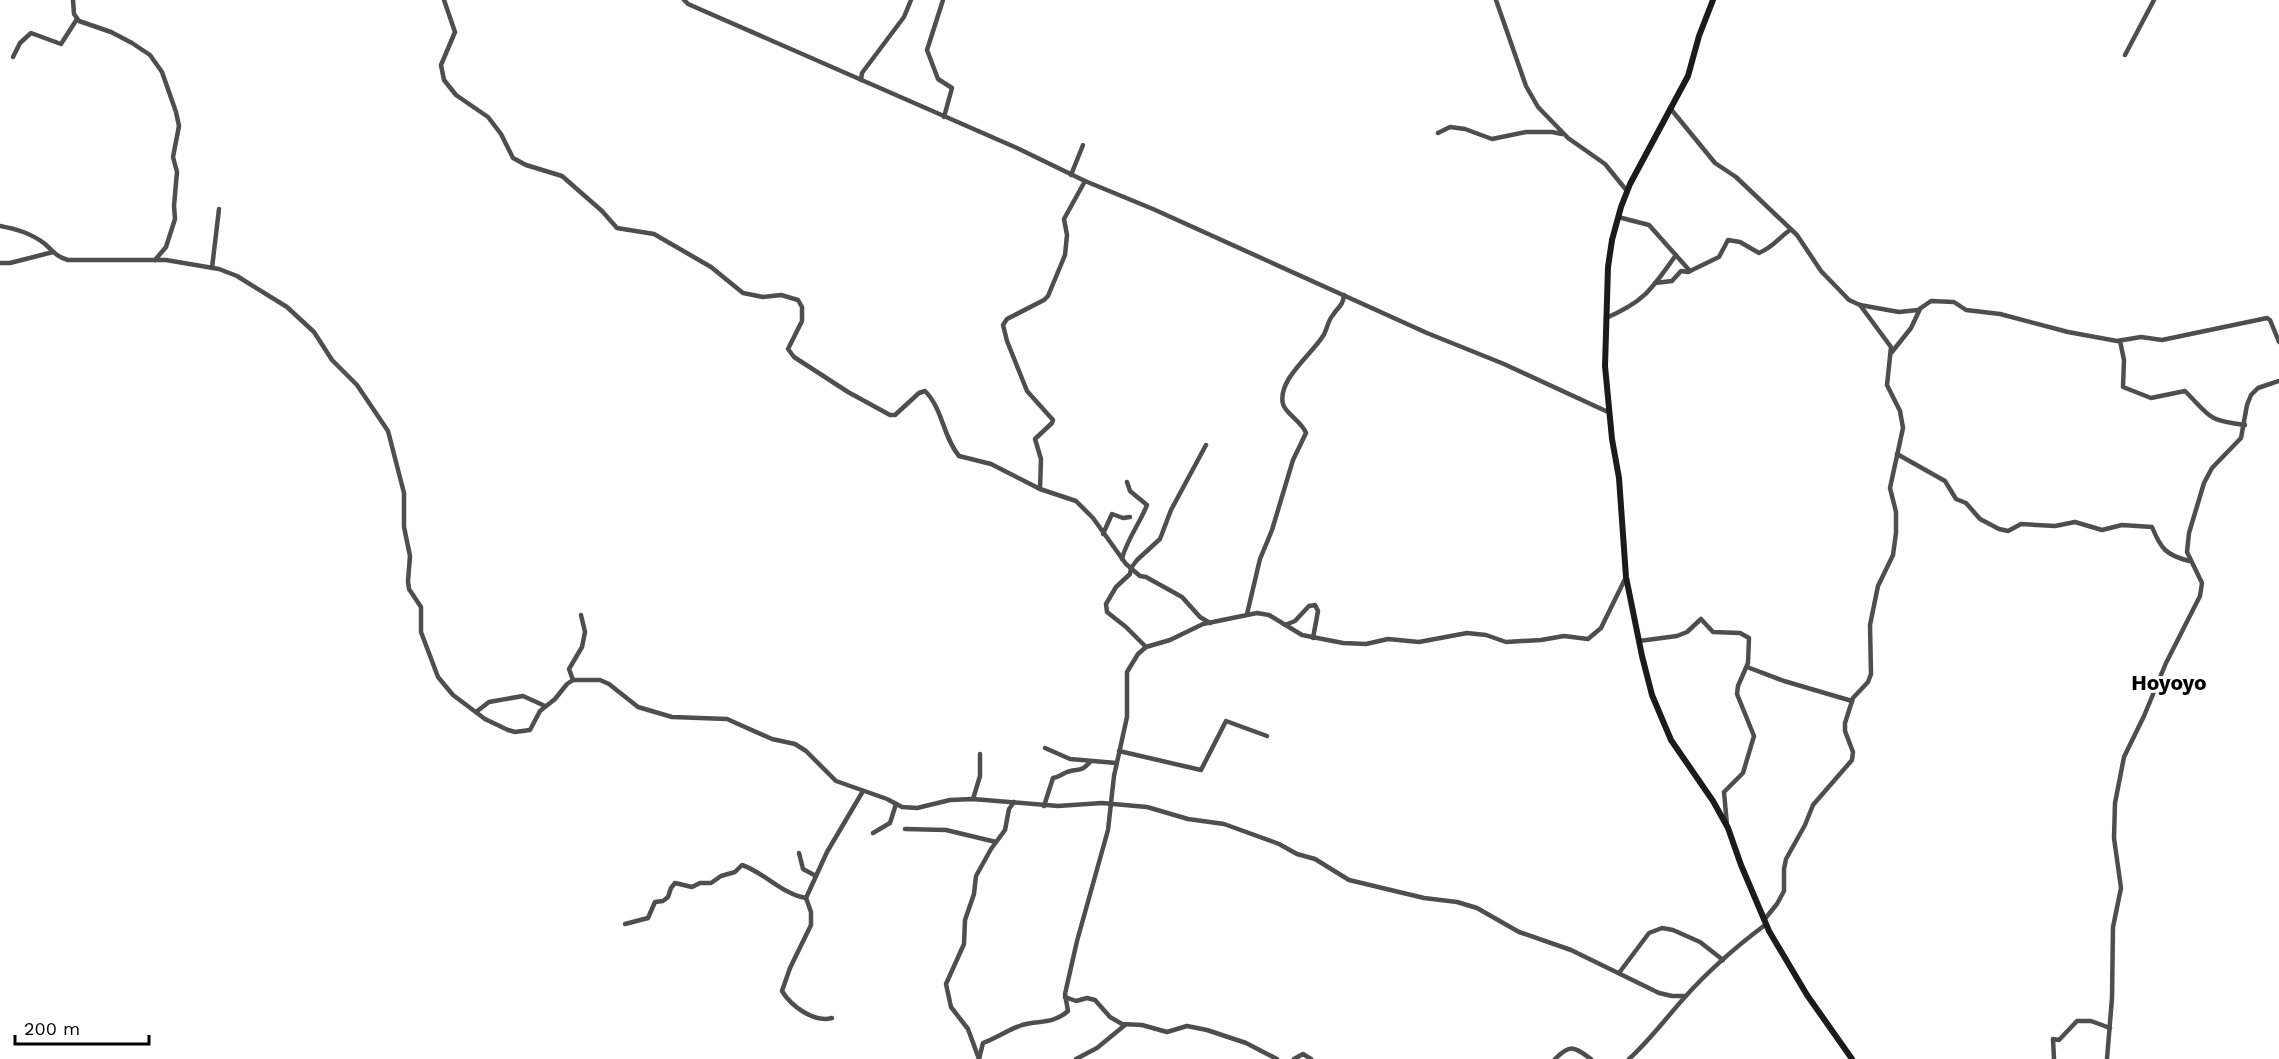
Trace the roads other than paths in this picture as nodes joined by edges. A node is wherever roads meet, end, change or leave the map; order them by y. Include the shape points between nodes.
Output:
1 (73, 0) edge
2 (444, 0) edge
3 (684, 0) edge
4 (911, 0) edge
5 (944, 0) edge
6 (1496, 0) edge
7 (1713, 0) edge
8 (2154, 0) edge
9 (76, 19) junction
10 (2125, 55) dead end
11 (13, 57) dead end
12 (861, 80) junction
13 (1670, 108) junction
14 (944, 117) junction
15 (1438, 133) dead end
16 (1565, 135) junction
17 (1083, 145) dead end
18 (1071, 175) junction
19 (1085, 181) junction
20 (1619, 183) junction
21 (1630, 184) junction
22 (1627, 191) junction
23 (219, 209) dead end
24 (1618, 217) junction
25 (0, 226) edge
26 (1790, 230) junction
27 (53, 252) junction
28 (1676, 255) junction
29 (154, 260) junction
30 (0, 263) edge
31 (212, 267) junction
32 (1690, 271) junction
33 (1655, 284) junction
34 (1344, 295) junction
35 (1860, 305) junction
36 (1921, 309) junction
37 (1606, 318) junction
38 (2120, 341) junction
39 (2279, 342) edge
40 (1892, 352) junction
41 (2279, 381) edge
42 (1608, 412) junction
43 (2245, 425) junction
44 (1206, 445) dead end
45 (1897, 453) junction
46 (1127, 482) dead end
47 (1040, 489) junction
48 (1130, 517) dead end
49 (1103, 534) junction
50 (1122, 559) junction
51 (2190, 561) junction
52 (1131, 568) junction
53 (1626, 577) junction
54 (1247, 614) junction
55 (582, 615) dead end
56 (1210, 623) junction
57 (1285, 625) junction
58 (1314, 638) junction
59 (1639, 641) junction
60 (1146, 647) junction
61 (1747, 667) junction
62 (573, 680) junction
63 (1852, 701) junction
64 (546, 706) junction
65 (476, 712) junction
66 (1267, 736) dead end
67 (1045, 748) dead end
68 (1119, 751) junction
69 (980, 754) dead end
70 (1090, 762) junction
71 (1116, 764) junction
72 (863, 791) junction
73 (973, 799) junction
74 (1014, 802) junction
75 (1112, 803) junction
76 (896, 804) junction
77 (1044, 806) junction
78 (1728, 828) junction
79 (905, 830) dead end
80 (873, 833) dead end
81 (996, 842) junction
82 (799, 853) dead end
83 (816, 876) junction
84 (806, 898) junction
85 (1764, 923) junction
86 (625, 924) dead end
87 (1723, 960) junction
88 (1619, 973) junction
89 (1685, 996) junction
90 (1065, 997) junction
91 (832, 1018) dead end
92 (1126, 1024) junction
93 (2109, 1028) junction
94 (979, 1059) edge
95 (1076, 1059) edge
96 (1277, 1059) edge
97 (1294, 1059) edge
98 (1311, 1059) edge
99 (1555, 1059) edge
100 (1591, 1059) edge
101 (1629, 1059) edge
102 (1852, 1059) edge
103 (2054, 1059) edge
104 (2107, 1059) edge

1 - 9 street
2 - 47 street via 455,32 441,65 444,80 456,95 488,117 513,158 562,176 617,228 654,234 711,267 738,291 798,300 802,321 788,350 794,357 890,415 896,415 925,391 936,405 959,456 991,464
3 - 12 street
4 - 12 street
5 - 14 street via 927,50 939,80 952,88
6 - 16 street via 1528,91
7 - 13 street via 1688,76
8 - 10 street
9 - 11 street via 62,44 31,33
9 - 29 street via 111,32 150,56 162,72 176,112 179,126 173,157 177,172 175,219 166,247
12 - 14 street
13 - 21 street
13 - 26 street via 1715,163 1736,177
14 - 18 street
15 - 16 street via 1450,126 1492,139 1534,132
16 - 20 street via 1603,162
17 - 18 street
18 - 19 street
19 - 34 street
19 - 47 street via 1064,219 1065,255 1048,296 1006,319 1003,325 1027,391 1053,420 1035,439 1041,459
20 - 21 street
20 - 22 street
21 - 22 street
22 - 24 street
23 - 31 street
24 - 28 street via 1649,225
24 - 37 street via 1608,267
25 - 27 street via 24,231
26 - 32 street via 1771,249 1759,254 1740,242 1728,240 1719,257
26 - 35 street via 1823,274 1849,300
27 - 29 street via 72,260
27 - 30 street
28 - 32 street
28 - 33 street
29 - 31 street
31 - 65 street via 237,276 304,322 357,385 386,429 404,493 404,527 411,562 408,581 411,594 421,607 424,642 438,677 453,695
32 - 33 street via 1681,271 1672,280
33 - 37 street via 1638,302
34 - 42 street
34 - 54 street via 1340,309 1332,315 1322,337 1285,389 1283,405 1306,433 1260,559
35 - 36 street via 1899,312
35 - 40 street
36 - 38 street via 1931,301 1954,302 1966,310
36 - 40 street
37 - 42 street
38 - 39 street via 2140,337 2165,340 2267,318
38 - 43 street via 2123,387 2151,398 2185,391 2216,420
40 - 45 street via 1887,385 1903,422
41 - 43 street via 2258,388 2251,395
42 - 53 street via 1619,478
43 - 51 street via 2241,438 2212,468 2204,483 2189,533
44 - 52 street via 1160,539
45 - 51 street via 1945,481 1956,499 1999,529 2075,522 2102,530 2122,525 2148,526 2164,550
45 - 63 street via 1890,488 1896,512 1893,555 1878,586 1870,625 1871,674
46 - 50 street via 1130,491 1146,505
47 - 49 street via 1076,501
48 - 49 street via 1112,514
49 - 50 street
50 - 52 street
51 - 93 street via 2202,583 2200,596 2124,757 2116,795 2114,838 2121,888 2113,927
52 - 56 street via 1182,597
52 - 60 street via 1106,608
53 - 58 street via 1601,628 1588,639 1564,636 1506,642 1486,635 1459,633 1431,640 1388,639 1366,644
53 - 59 street
54 - 56 street
54 - 57 street via 1269,615
55 - 62 street via 584,641 569,669
56 - 60 street
57 - 58 street
57 - 58 street via 1295,621 1309,606 1315,606 1318,611
59 - 61 street via 1682,635 1702,619 1713,632 1748,636
59 - 78 street via 1652,695 1668,734
60 - 68 street via 1127,672 1127,717
61 - 63 street
61 - 78 street via 1737,694 1754,736 1743,773 1724,792
62 - 64 street
62 - 72 street via 604,681 633,704 666,715 727,719 772,739 795,744 836,781
63 - 85 street via 1845,728 1852,760 1813,805 1786,859 1784,891
64 - 65 street via 523,696 489,702
64 - 65 street via 530,730 523,732 508,730
66 - 68 street via 1226,721 1199,770
67 - 70 street via 1070,759
68 - 71 street
69 - 73 street via 980,776
70 - 71 street
70 - 77 street via 1081,771 1053,778
71 - 75 street
72 - 76 street
72 - 83 street
73 - 74 street
73 - 76 street via 910,808
74 - 77 street
74 - 81 street via 1005,830
75 - 77 street
75 - 88 street via 1243,829 1315,859 1344,878 1469,905 1519,932 1571,950
75 - 90 street
76 - 80 street via 890,823
78 - 85 street
79 - 81 street via 946,831
81 - 94 street via 976,876 965,920 964,944 946,984 951,1007 968,1029
82 - 83 street via 803,869
83 - 84 street
84 - 86 street via 742,865 711,883 675,883 668,897 655,902 648,918
84 - 91 street via 811,927 782,991 802,1011 824,1020
85 - 87 street
85 - 102 street via 1807,995
87 - 88 street via 1700,942 1662,928 1649,933
87 - 89 street
88 - 89 street via 1659,993
89 - 101 street
90 - 92 street via 1095,1000 1110,1017
90 - 94 street via 1066,1013 1044,1023 1026,1024 1001,1033 983,1043
92 - 95 street via 1097,1048
92 - 96 street via 1167,1032 1187,1026 1207,1030
93 - 103 street via 2096,1022 2077,1022 2059,1040 2053,1039
93 - 104 street
97 - 98 street via 1303,1054
99 - 100 street via 1572,1048

